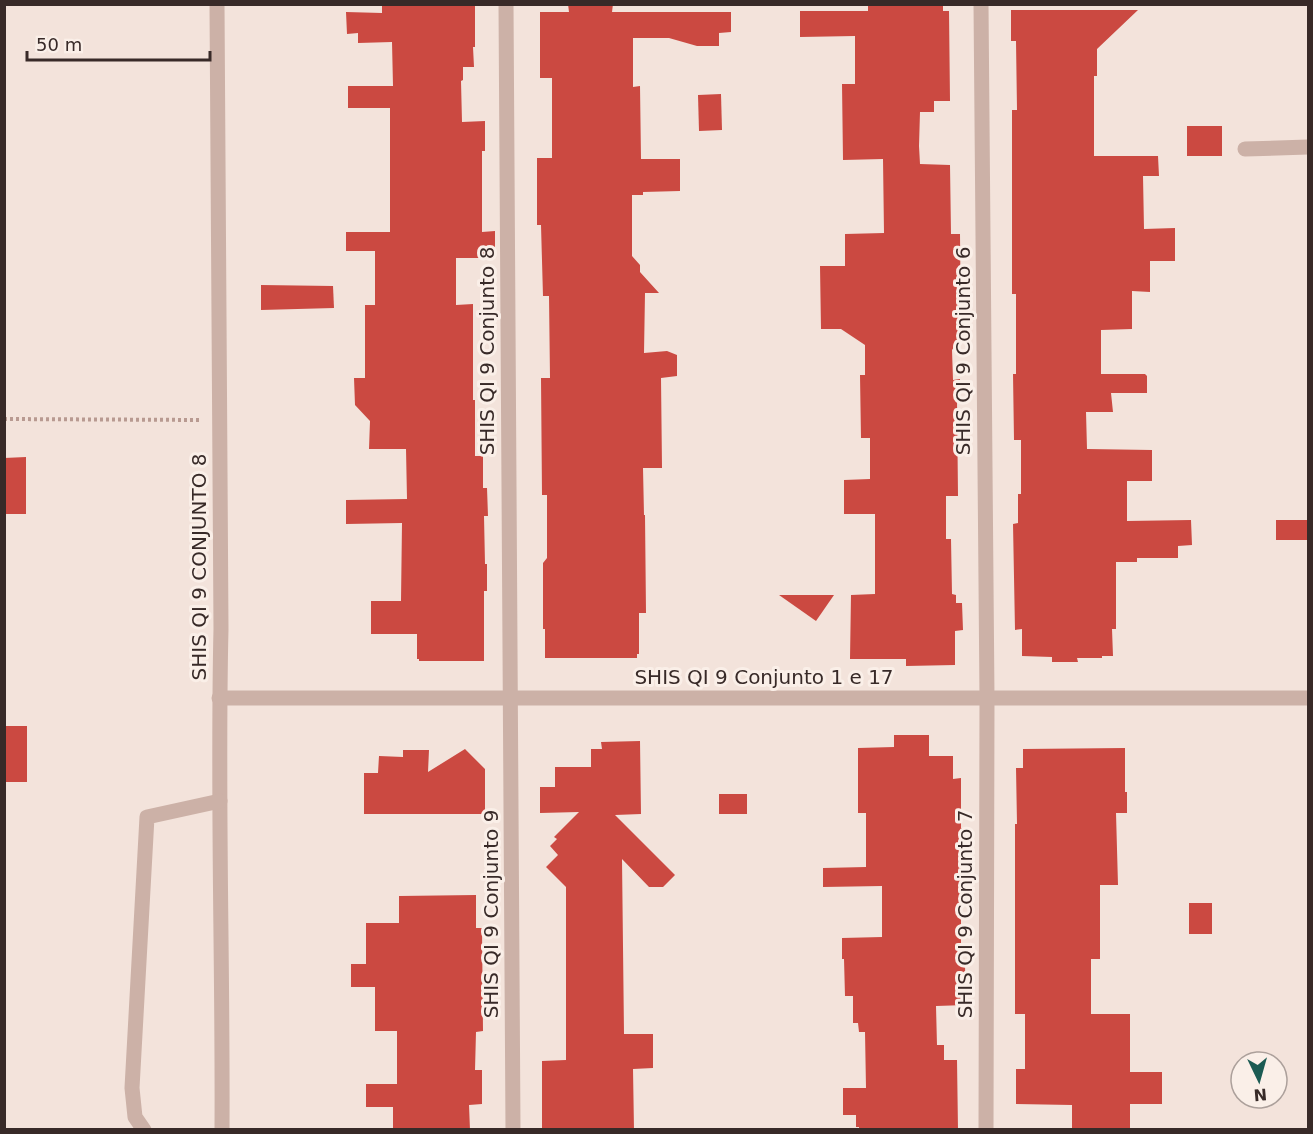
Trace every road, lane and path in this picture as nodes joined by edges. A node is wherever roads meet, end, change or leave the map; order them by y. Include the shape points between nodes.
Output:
1 (217, 4) edge
2 (506, 4) edge
3 (981, 4) edge
4 (1308, 147) edge
5 (1245, 149) dead end
6 (4, 419) edge
7 (220, 420) junction
8 (219, 698) junction
9 (510, 698) junction
10 (987, 698) junction
11 (1308, 698) edge
12 (220, 801) junction
13 (144, 1130) edge
14 (222, 1130) edge
15 (513, 1130) edge
16 (986, 1130) edge

1 - 7 street, SHIS QI 9 CONJUNTO 8
2 - 9 street, SHIS QI 9 Conjunto 8
3 - 10 street, SHIS QI 9 Conjunto 6
4 - 5 street
6 - 7 path
7 - 8 street, SHIS QI 9 CONJUNTO 8
8 - 9 street, SHIS QI 9 Conjunto 1 e 17
8 - 12 street, SHIS QI 9 CONJUNTO 8
9 - 10 street, SHIS QI 9 Conjunto 1 e 17
9 - 15 street, SHIS QI 9 Conjunto 9
10 - 11 street, SHIS QI 9 Conjunto 1 e 17
10 - 16 street, SHIS QI 9 Conjunto 7
12 - 13 street via 147,816 132,1088 135,1117
12 - 14 street, SHIS QI 9 CONJUNTO 8

